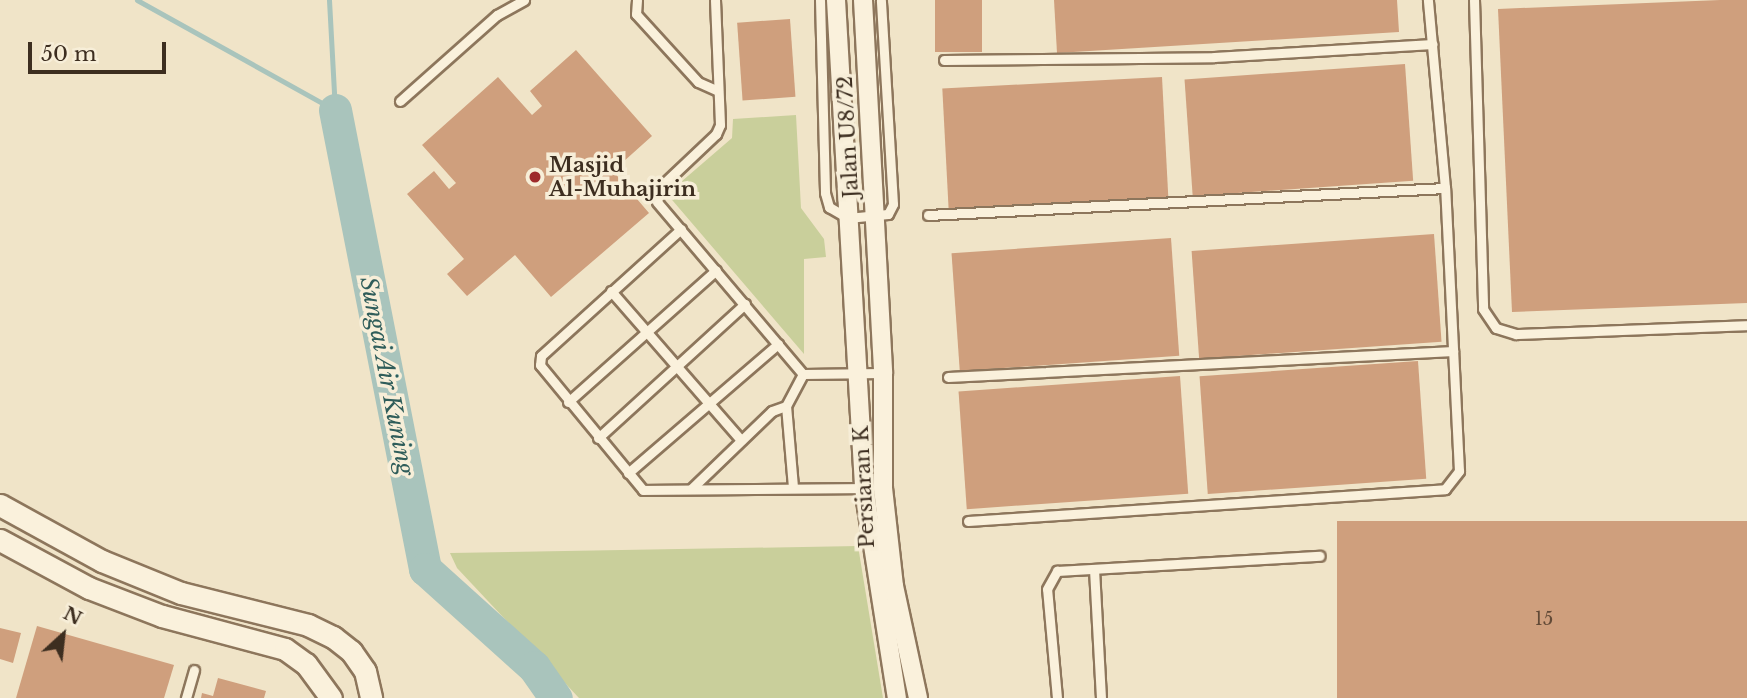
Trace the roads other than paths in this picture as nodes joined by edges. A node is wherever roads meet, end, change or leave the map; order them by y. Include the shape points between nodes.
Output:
1 (524, 0) edge
2 (637, 0) edge
3 (715, 0) edge
4 (820, 0) edge
5 (836, 0) edge
6 (863, 0) edge
7 (881, 0) edge
8 (1428, 0) edge
9 (1474, 0) edge
10 (1433, 44) junction
11 (944, 61) dead end
12 (718, 90) junction
13 (400, 101) dead end
14 (1445, 188) junction
15 (928, 215) dead end
16 (876, 218) junction
17 (848, 219) junction
18 (681, 229) junction
19 (716, 270) junction
20 (851, 271) joint
21 (878, 271) joint
22 (611, 291) junction
23 (745, 304) junction
24 (1747, 325) edge
25 (648, 331) junction
26 (778, 344) junction
27 (1453, 351) junction
28 (677, 366) junction
29 (883, 373) junction
30 (803, 374) junction
31 (858, 374) junction
32 (948, 377) dead end
33 (568, 402) junction
34 (709, 403) junction
35 (786, 406) junction
36 (598, 438) junction
37 (741, 440) junction
38 (628, 473) junction
39 (793, 487) junction
40 (864, 488) junction
41 (883, 488) junction
42 (691, 489) junction
43 (0, 505) edge
44 (968, 521) dead end
45 (0, 540) edge
46 (1320, 556) dead end
47 (1094, 569) junction
48 (194, 670) dead end
49 (186, 698) edge
50 (331, 698) edge
51 (371, 698) edge
52 (897, 698) edge
53 (919, 698) edge
54 (1057, 698) edge
55 (1101, 698) edge

1 - 13 lane via 497,15
2 - 12 lane via 636,14 698,82
3 - 12 lane
4 - 17 lane via 825,193 829,207
5 - 17 street, Jalan U8/72
6 - 16 street, Jalan U8/72
7 - 16 lane via 893,204 888,214
8 - 10 lane
9 - 24 lane via 1483,309 1496,328 1516,334
10 - 11 lane via 1214,57
10 - 14 lane
12 - 18 lane via 720,125 716,134 655,197
14 - 15 lane
14 - 27 lane
16 - 17 lane
16 - 21 street, Jalan U8/72
17 - 20 street, Jalan U8/72
18 - 19 lane
18 - 22 lane
19 - 23 lane
19 - 25 lane
20 - 31 street, Persiaran K
21 - 29 street, Persiaran K
22 - 25 lane
22 - 33 lane via 538,360
23 - 26 lane
23 - 28 lane
25 - 28 lane
25 - 33 lane
26 - 30 lane
26 - 34 lane
27 - 32 lane
27 - 44 lane via 1459,471 1445,489
28 - 34 lane
28 - 36 lane
29 - 31 lane
29 - 41 street, Persiaran K
30 - 31 lane
30 - 35 lane
31 - 40 street, Persiaran K
33 - 36 lane
34 - 37 lane
34 - 38 lane
35 - 37 lane via 772,411
35 - 39 lane
36 - 38 lane
37 - 42 lane
38 - 42 lane via 643,491
39 - 40 lane
39 - 42 lane
40 - 41 lane
40 - 52 street, Persiaran K
41 - 53 street, Persiaran K via 894,586
43 - 51 street via 102,561 181,593 296,622 333,637 351,651 365,671
45 - 50 street via 89,588 162,615 285,649 306,664
46 - 47 lane
47 - 54 lane via 1057,571 1048,589
47 - 55 lane
48 - 49 lane

